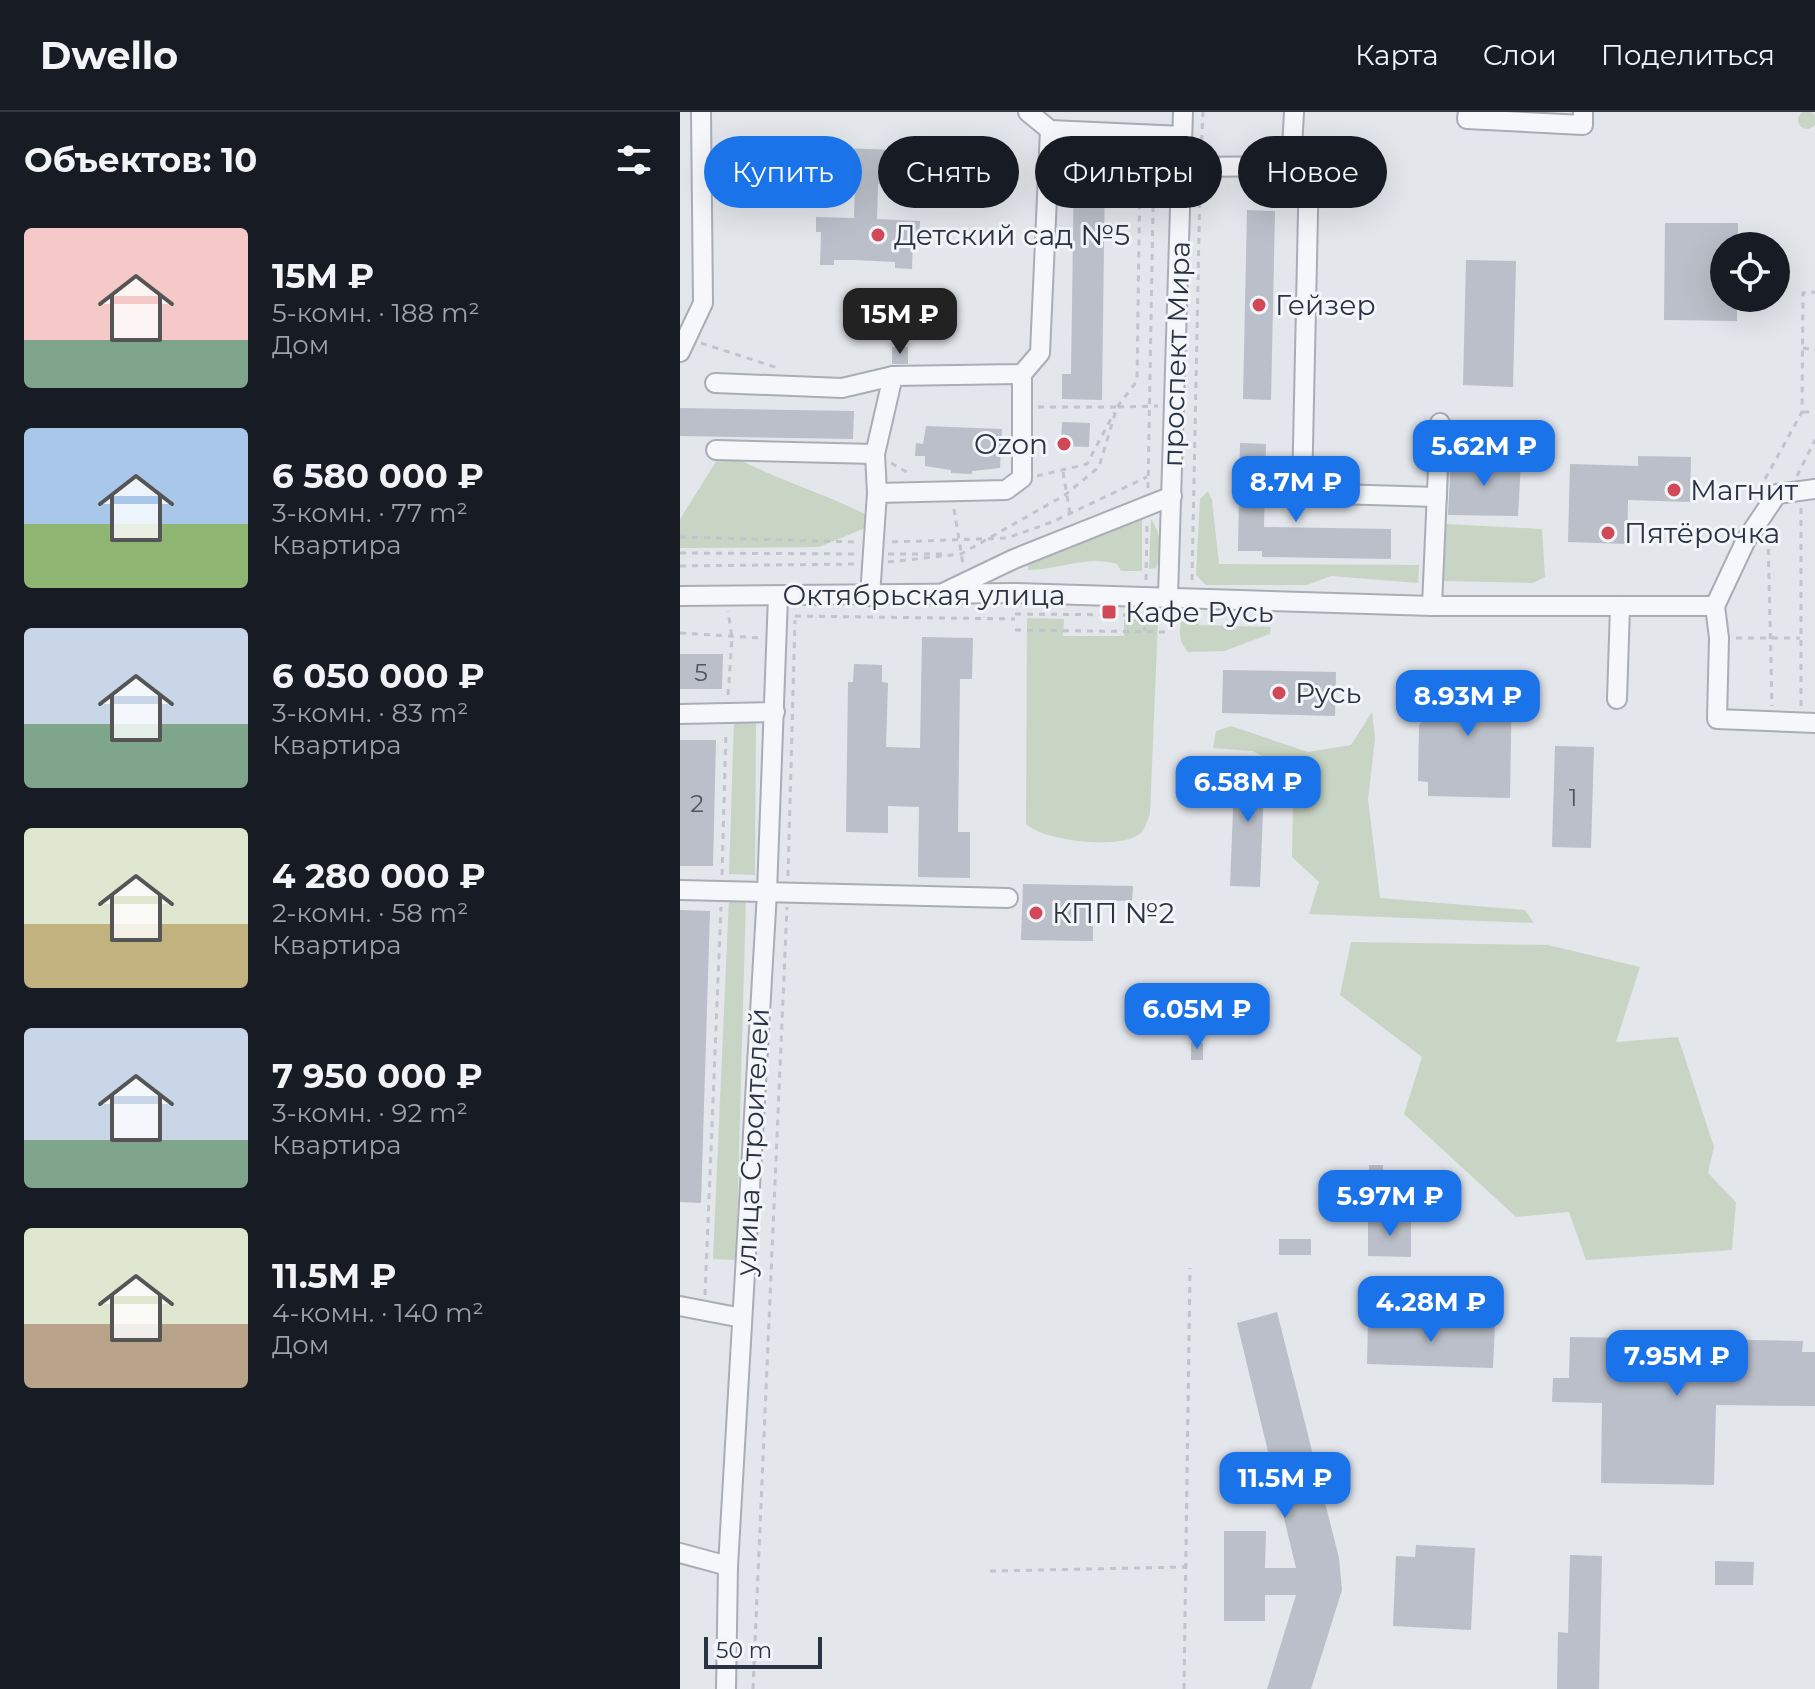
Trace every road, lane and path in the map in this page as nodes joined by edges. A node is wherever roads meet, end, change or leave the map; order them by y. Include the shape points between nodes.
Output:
1 (701, 112) edge
2 (1028, 112) edge
3 (1183, 112) edge
4 (1203, 112) edge
5 (1294, 112) edge
6 (1468, 112) edge
7 (1583, 112) edge
8 (1050, 130) junction
9 (1155, 135) junction
10 (1182, 136) joint
11 (1198, 136) edge
12 (1293, 136) edge
13 (1188, 208) edge
14 (1192, 208) edge
15 (1308, 208) edge
16 (1815, 292) edge
17 (684, 346) edge
18 (1803, 348) junction
19 (1815, 350) edge
20 (786, 370) dead end
21 (1022, 374) junction
22 (893, 376) junction
23 (715, 383) dead end
24 (1147, 406) junction
25 (1173, 406) junction
26 (1195, 406) junction
27 (1023, 407) junction
28 (1117, 407) junction
29 (1802, 412) junction
30 (1815, 412) edge
31 (1440, 423) dead end
32 (1815, 440) edge
33 (716, 450) dead end
34 (875, 454) junction
35 (1063, 472) junction
36 (913, 475) dead end
37 (1149, 476) junction
38 (1022, 478) junction
39 (1765, 479) dead end
40 (1804, 486) edge
41 (938, 490) junction
42 (877, 493) junction
43 (1172, 496) junction
44 (1437, 497) junction
45 (1147, 505) junction
46 (1070, 514) junction
47 (1768, 535) dead end
48 (680, 537) edge
49 (960, 543) junction
50 (873, 548) junction
51 (680, 553) edge
52 (961, 554) junction
53 (1014, 559) junction
54 (967, 588) junction
55 (1016, 593) junction
56 (680, 596) edge
57 (726, 596) junction
58 (787, 596) junction
59 (870, 596) junction
60 (1145, 596) junction
61 (1168, 596) junction
62 (1192, 596) junction
63 (1432, 606) junction
64 (1715, 606) junction
65 (1620, 607) junction
66 (1144, 615) junction
67 (1156, 615) dead end
68 (795, 616) junction
69 (973, 619) junction
70 (1015, 630) dead end
71 (1145, 631) junction
72 (1167, 632) dead end
73 (680, 633) edge
74 (732, 638) junction
75 (1719, 638) junction
76 (1770, 638) junction
77 (1800, 638) junction
78 (788, 639) junction
79 (1617, 699) dead end
80 (775, 712) junction
81 (727, 713) junction
82 (680, 714) edge
83 (1772, 722) junction
84 (1808, 723) edge
85 (722, 889) junction
86 (680, 890) edge
87 (767, 892) junction
88 (787, 893) junction
89 (1008, 898) dead end
90 (1190, 1268) dead end
91 (680, 1306) edge
92 (704, 1310) junction
93 (742, 1318) junction
94 (680, 1553) edge
95 (728, 1566) junction
96 (1186, 1567) junction
97 (990, 1571) dead end
98 (726, 1689) edge
99 (753, 1689) edge
100 (1184, 1689) edge

1 - 17 street via 703,303
2 - 8 street
3 - 10 street, проспект Мира
4 - 11 path
5 - 12 street
6 - 7 street via 1467,119 1583,125
8 - 9 street
8 - 21 street via 1040,353
9 - 10 street
9 - 24 path
13 - 25 street, проспект Мира
14 - 26 path
15 - 44 street via 1302,493
16 - 18 path via 1803,293
17 - 20 path
18 - 19 path
18 - 29 path
21 - 22 street
21 - 27 street
22 - 23 street via 842,388
22 - 34 street
24 - 25 path
24 - 28 path
24 - 37 path
25 - 26 path
25 - 43 street, проспект Мира
26 - 62 path
27 - 28 path
27 - 38 street
28 - 35 path via 1087,464
29 - 30 path
29 - 39 path
31 - 44 street
32 - 40 path
33 - 34 street
34 - 36 path
34 - 42 street
35 - 38 path
35 - 46 path
37 - 45 path
37 - 46 path
38 - 41 street via 1006,490
40 - 64 street via 1777,494 1767,506
40 - 77 path
41 - 42 street
41 - 49 path via 955,510
42 - 50 street
43 - 45 street
43 - 61 street, проспект Мира
44 - 63 street
45 - 53 street
45 - 60 path
46 - 49 path via 1007,538
47 - 76 path
48 - 50 path
49 - 50 path
49 - 52 path
50 - 51 path
50 - 52 path
50 - 59 street
52 - 54 path
53 - 54 street
53 - 55 street
54 - 55 street, Октябрьская улица
54 - 59 street, Октябрьская улица via 938,595
54 - 69 path
55 - 60 street, Октябрьская улица
56 - 57 street, Октябрьская улица
57 - 58 street, Октябрьская улица
57 - 74 path
58 - 59 street, Октябрьская улица
58 - 68 path
58 - 78 street, улица Строителей
60 - 61 street, Октябрьская улица
60 - 66 path
61 - 62 street, Октябрьская улица
62 - 63 street, Октябрьская улица
63 - 65 street, Октябрьская улица
64 - 65 street, Октябрьская улица
64 - 75 street
65 - 79 street
66 - 67 path
66 - 69 path
66 - 71 path
68 - 69 path
68 - 78 path
70 - 71 path
71 - 72 path
73 - 74 path
74 - 78 path
74 - 81 path
75 - 76 path
75 - 83 street via 1717,719
76 - 77 path
76 - 83 path
77 - 84 path
78 - 80 street, улица Строителей
78 - 88 path
80 - 81 street
80 - 87 street, улица Строителей
81 - 82 street
81 - 85 path
83 - 84 street
85 - 86 street
85 - 87 street
85 - 92 path
87 - 88 street
87 - 93 street, улица Строителей
88 - 89 street
88 - 99 path
90 - 96 path
91 - 92 street
92 - 93 street
93 - 95 street, улица Строителей
94 - 95 street
95 - 98 street, улица Строителей
96 - 97 path
96 - 100 path

